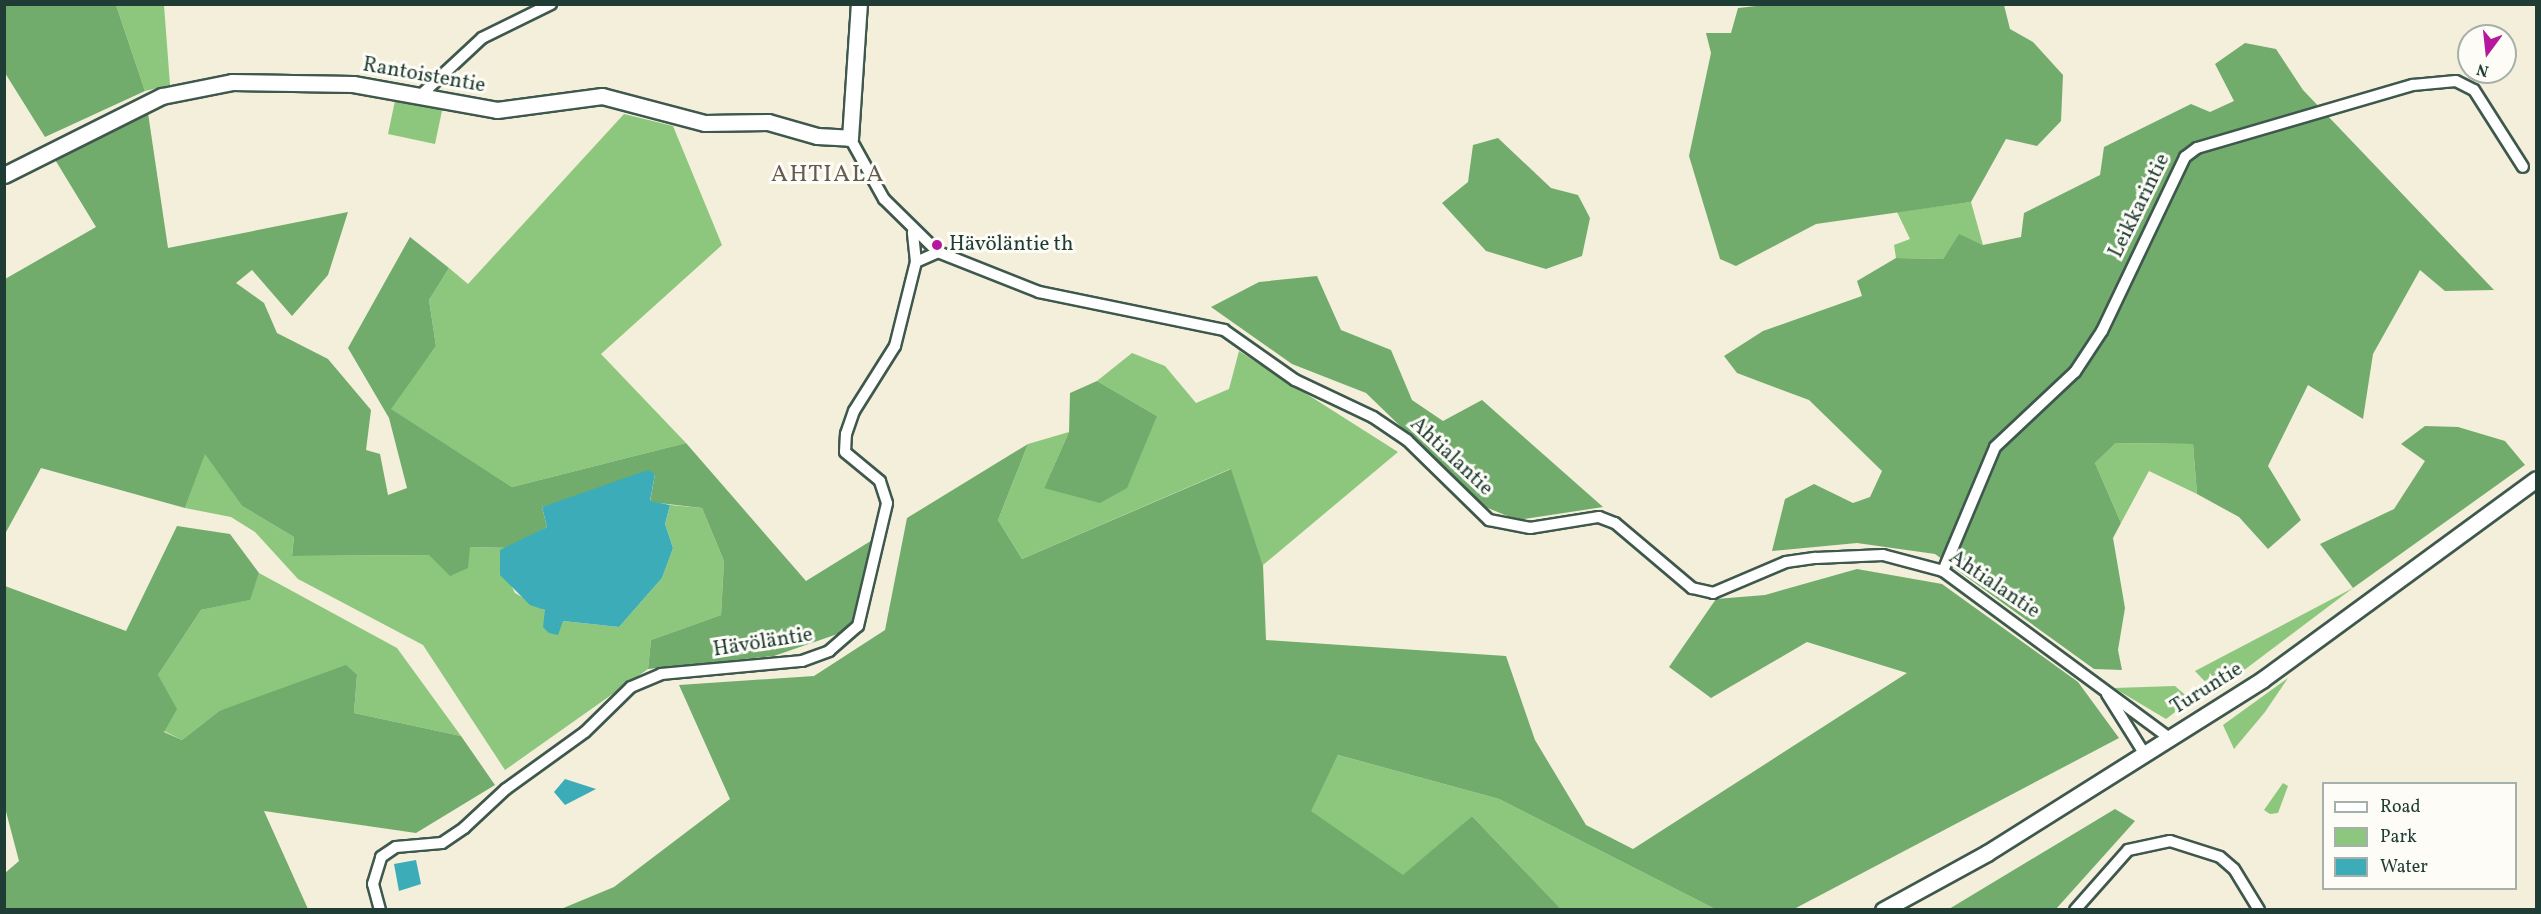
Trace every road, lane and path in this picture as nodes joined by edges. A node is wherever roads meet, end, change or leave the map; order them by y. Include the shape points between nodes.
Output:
1 (551, 4) edge
2 (859, 4) edge
3 (422, 94) junction
4 (850, 138) junction
5 (2523, 166) dead end
6 (7, 170) edge
7 (914, 232) junction
8 (938, 252) junction
9 (916, 262) junction
10 (2536, 479) edge
11 (1943, 571) junction
12 (2105, 691) junction
13 (2168, 737) junction
14 (2144, 753) junction
15 (380, 909) edge
16 (1883, 909) edge
17 (2076, 909) edge
18 (2259, 909) edge

1 - 3 street via 482,38
2 - 4 street
3 - 4 street, Rantoistentie via 497,110 602,96 715,125 768,122 817,136
3 - 6 street, Rantoistentie via 291,81 195,86 129,110
4 - 7 street, Ahtialantie via 884,199
5 - 11 street, Leikkarintie via 2474,90 2456,81 2403,87 2198,148 2185,157 2102,331 2075,372 1995,447
7 - 8 street, Ahtialantie
7 - 9 street, Hävöläntie
8 - 9 street
8 - 11 street, Ahtialantie via 1038,292 1224,330 1295,380 1373,417 1407,440 1489,520 1530,528 1599,517 1615,523 1692,588 1725,591 1786,562 1865,554
9 - 15 street, Hävöläntie via 895,346 854,411 846,434 845,452 880,481 887,503 858,626 829,651 802,661 661,674 631,687 585,732 506,789 457,833 442,843 396,847 381,857 373,884
10 - 13 street, Turuntie via 2263,680
11 - 12 street, Ahtialantie
12 - 13 street, Ahtialantie
12 - 14 street, Ahtialantie
13 - 14 street, Turuntie
14 - 16 street, Turuntie via 1987,853
17 - 18 street via 2128,850 2170,841 2220,857 2235,869

